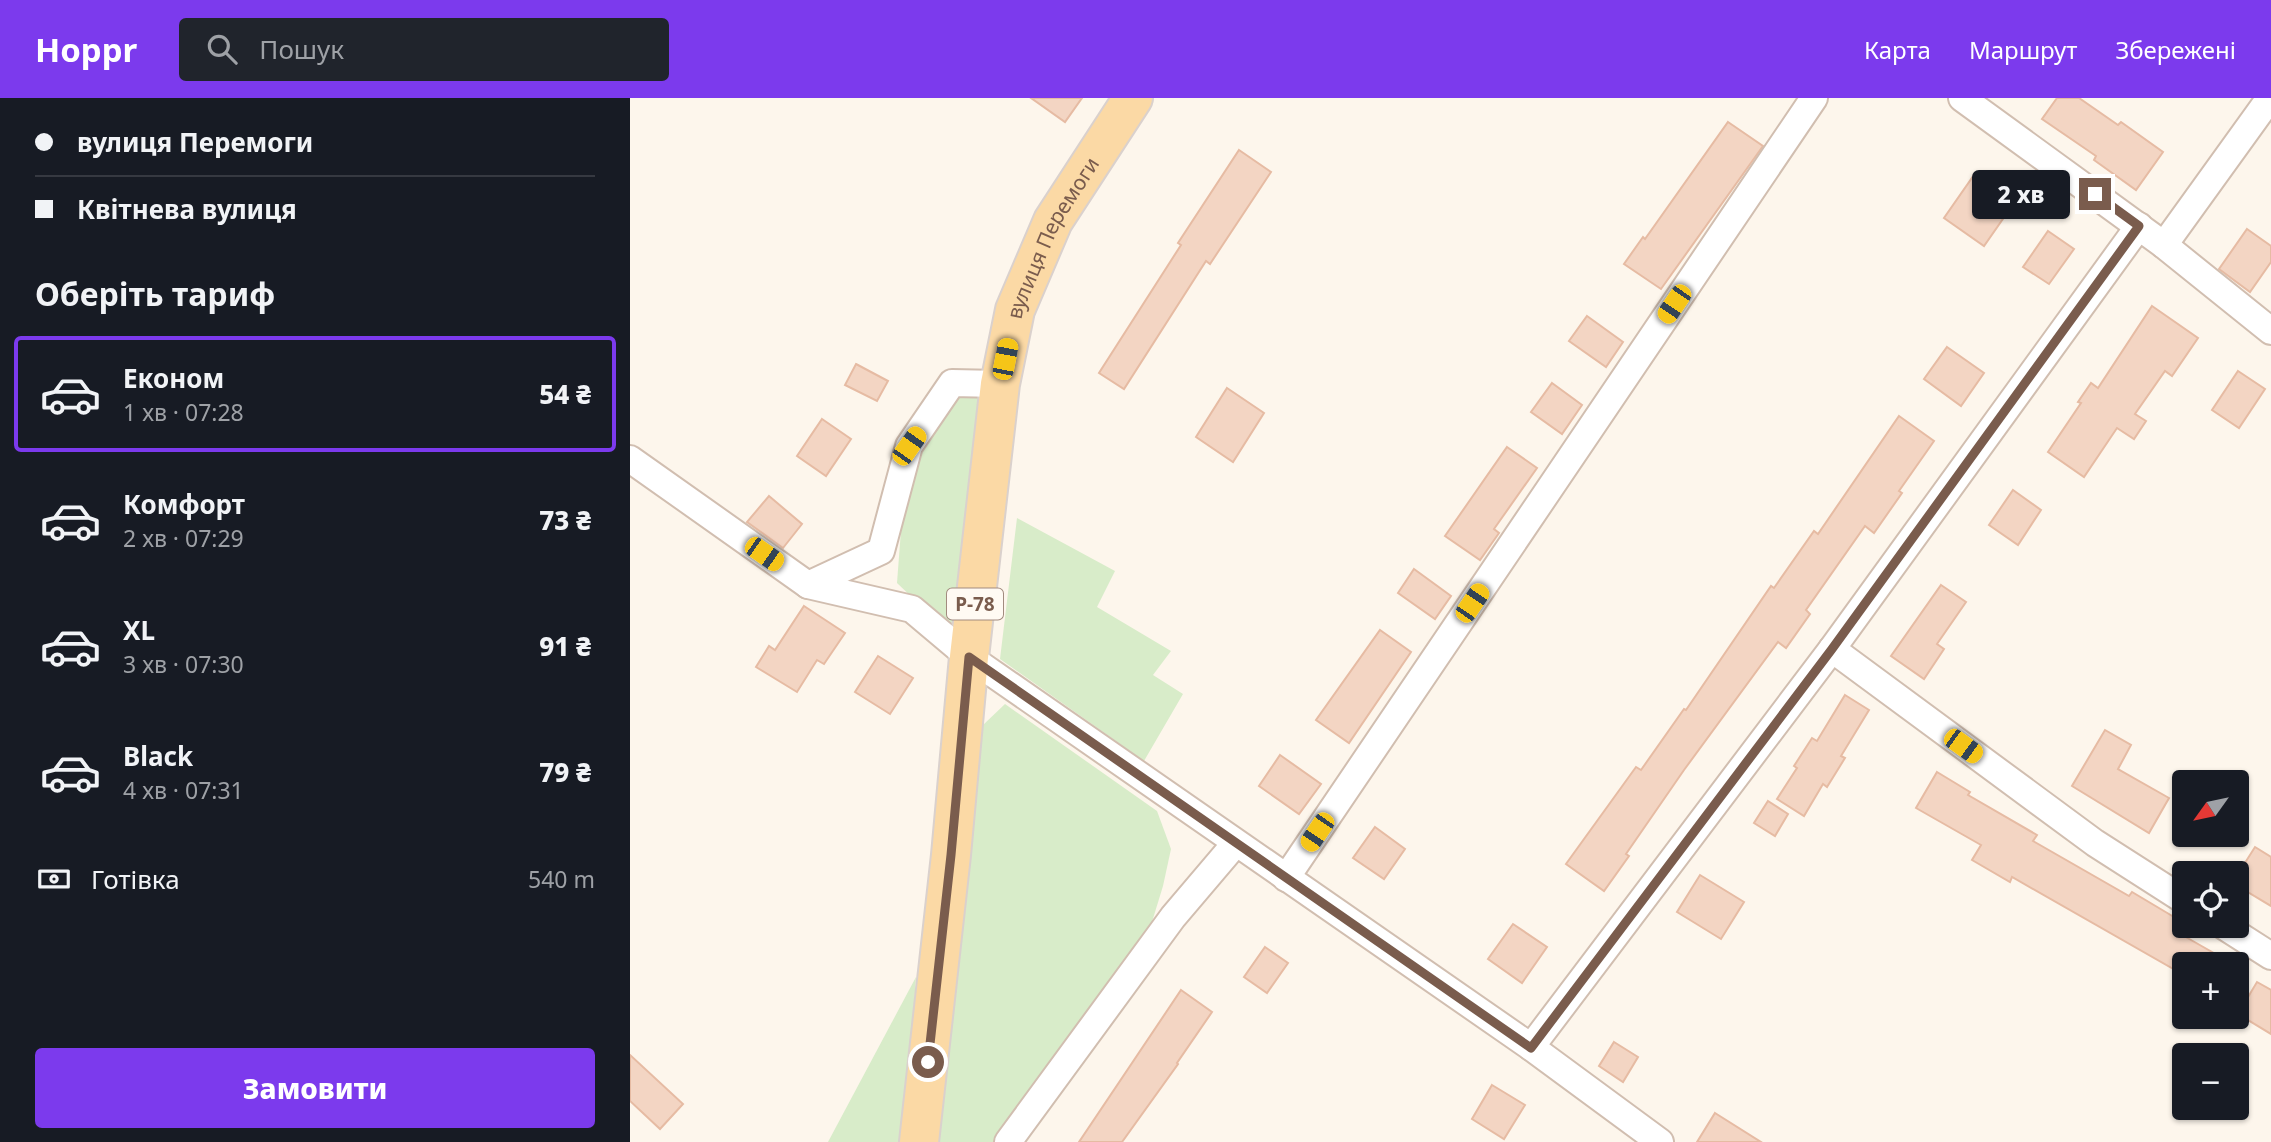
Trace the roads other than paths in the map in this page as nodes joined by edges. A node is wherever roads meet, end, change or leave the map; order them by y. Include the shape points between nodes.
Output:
1 (1133, 98) edge
2 (1814, 98) edge
3 (1962, 98) edge
4 (2270, 98) edge
5 (2139, 226) junction
6 (2164, 245) junction
7 (2271, 331) edge
8 (1000, 384) junction
9 (630, 458) edge
10 (808, 585) junction
11 (1832, 649) junction
12 (969, 657) junction
13 (1235, 844) junction
14 (1286, 878) junction
15 (2172, 892) edge
16 (2243, 938) edge
17 (2271, 956) edge
18 (1531, 1048) junction
19 (919, 1142) edge
20 (1008, 1142) edge
21 (1660, 1142) edge

1 - 8 main road, вулиця Перемоги / Р-78 via 1053,221 1015,310
2 - 14 street
3 - 5 street
4 - 6 street
5 - 6 street
5 - 11 street
6 - 7 street
8 - 10 street via 952,383 909,446 881,551
8 - 12 main road, вулиця Перемоги / Р-78
9 - 10 street
10 - 12 street via 912,609
11 - 15 street via 2095,843
11 - 18 street
12 - 13 street
12 - 19 main road, вулиця Перемоги / Р-78
13 - 14 street
13 - 20 street via 1174,917
14 - 18 street
16 - 17 street
18 - 21 street

